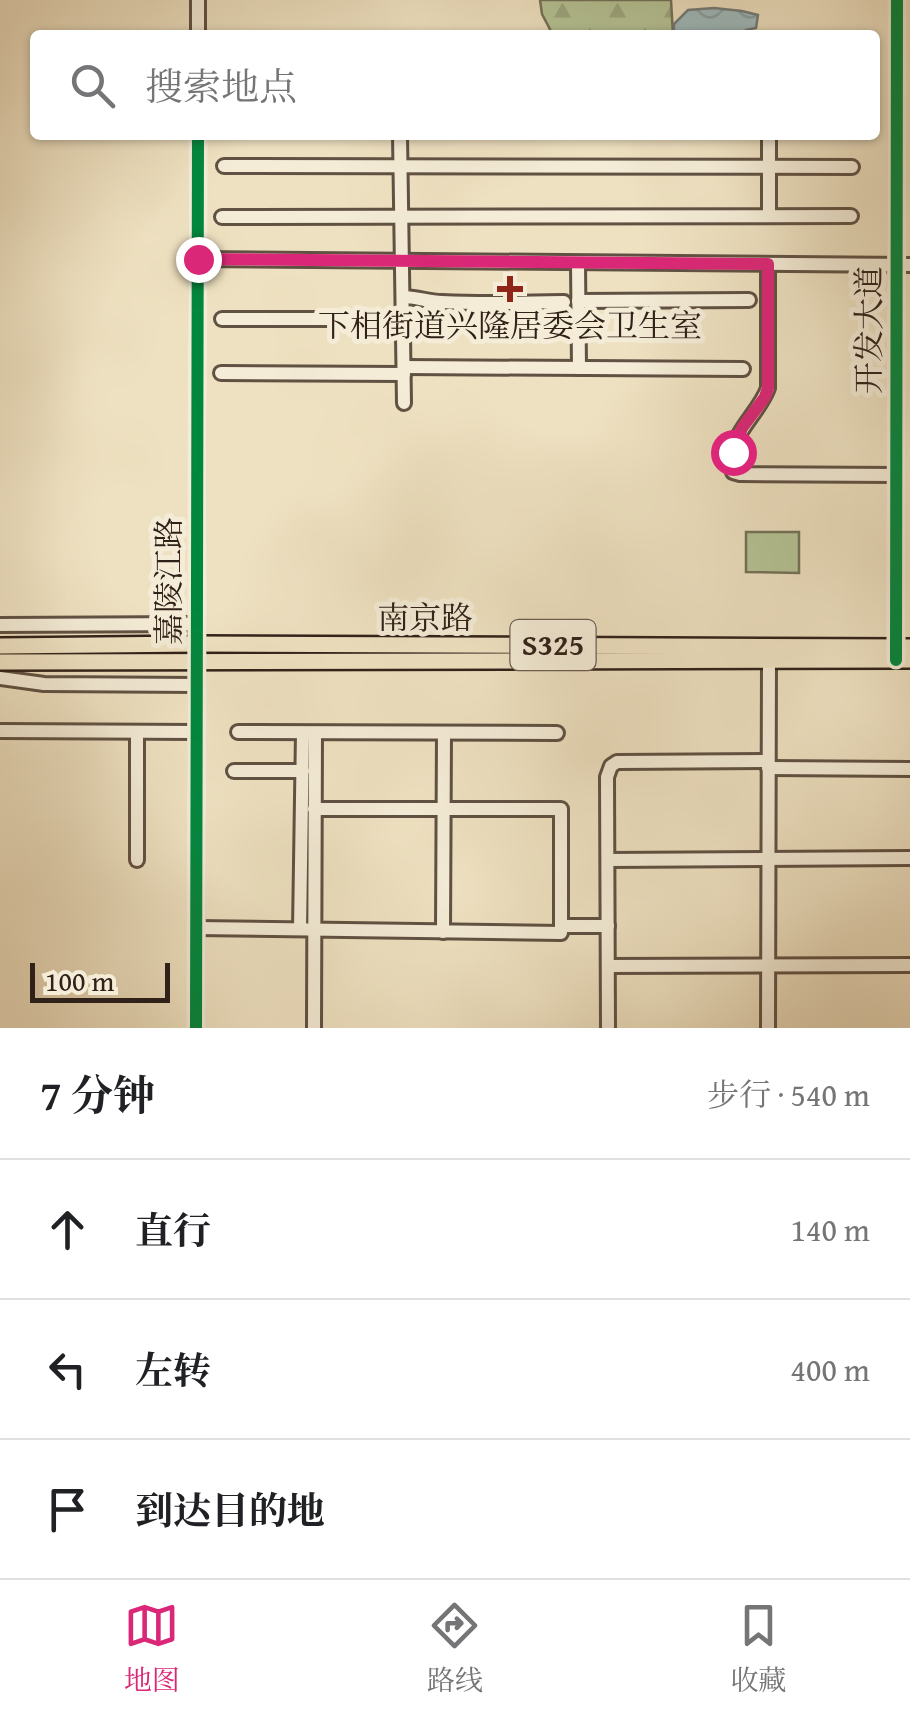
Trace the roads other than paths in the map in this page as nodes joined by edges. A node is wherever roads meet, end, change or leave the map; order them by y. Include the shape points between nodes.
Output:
1 (198, 0) edge
2 (898, 0) edge
3 (198, 30) edge
4 (198, 140) edge
5 (400, 140) edge
6 (770, 140) edge
7 (224, 166) dead end
8 (400, 166) junction
9 (770, 167) junction
10 (852, 167) dead end
11 (222, 216) dead end
12 (401, 216) junction
13 (770, 216) junction
14 (851, 216) dead end
15 (198, 259) junction
16 (402, 261) junction
17 (578, 263) junction
18 (768, 264) junction
19 (903, 266) edge
20 (403, 297) junction
21 (749, 300) dead end
22 (571, 302) junction
23 (222, 319) dead end
24 (403, 319) junction
25 (579, 368) junction
26 (742, 369) dead end
27 (404, 371) junction
28 (222, 372) dead end
29 (404, 403) dead end
30 (896, 475) junction
31 (0, 624) edge
32 (196, 624) junction
33 (196, 644) junction
34 (0, 646) edge
35 (903, 654) edge
36 (768, 660) junction
37 (0, 662) edge
38 (197, 662) junction
39 (0, 678) edge
40 (197, 685) junction
41 (0, 730) edge
42 (138, 732) junction
43 (196, 732) junction
44 (238, 732) dead end
45 (309, 732) junction
46 (444, 733) junction
47 (556, 733) dead end
48 (768, 765) junction
49 (910, 768) edge
50 (234, 771) dead end
51 (303, 771) junction
52 (314, 810) junction
53 (444, 810) junction
54 (910, 858) edge
55 (768, 859) junction
56 (138, 860) dead end
57 (608, 860) junction
58 (561, 926) junction
59 (608, 926) junction
60 (196, 928) junction
61 (307, 929) junction
62 (443, 932) junction
63 (910, 965) edge
64 (608, 966) junction
65 (768, 966) junction
66 (196, 1028) edge
67 (314, 1028) edge
68 (608, 1028) edge
69 (768, 1028) edge

1 - 3 street
2 - 19 street, 开发大道
4 - 15 street, 嘉陵江路
5 - 8 street
6 - 9 street
7 - 8 street
8 - 9 street
8 - 12 street
9 - 10 street
9 - 13 street
11 - 12 street
12 - 13 street
12 - 16 street
13 - 14 street
15 - 16 street
15 - 32 street, 嘉陵江路
16 - 17 street
16 - 20 street
17 - 18 street
17 - 22 street
18 - 19 street
18 - 30 street via 768,388 742,428 730,464 734,472
19 - 30 street, 开发大道
20 - 22 street
20 - 24 street
21 - 22 street
22 - 25 street
23 - 24 street
24 - 27 street
25 - 26 street
25 - 27 street
27 - 28 street
27 - 29 street
30 - 35 street, 开发大道
31 - 32 street
32 - 33 street, 嘉陵江路
33 - 34 main road, 南京路 / S325
33 - 35 main road, 南京路 / S325
33 - 38 street, 嘉陵江路
35 - 36 main road, 南京路 / S325
36 - 38 main road, 南京路 / S325
36 - 48 street
37 - 38 main road, 南京路 / S325
38 - 40 street, 嘉陵江路
39 - 40 street
40 - 43 street, 嘉陵江路
41 - 42 street
42 - 43 street
42 - 56 street
43 - 60 street, 嘉陵江路
44 - 45 street
45 - 46 street
45 - 51 street
45 - 52 street
46 - 47 street
46 - 53 street
48 - 49 street
48 - 55 street
48 - 57 street via 616,762 607,777
50 - 51 street
51 - 61 street
52 - 53 street
52 - 61 street
53 - 58 street via 561,810
53 - 62 street
54 - 55 street
55 - 57 street
55 - 65 street
57 - 59 street
58 - 59 street
58 - 62 street via 561,934
59 - 64 street
60 - 61 street
60 - 66 street, 嘉陵江路
61 - 62 street
61 - 67 street
63 - 65 street
64 - 65 street
64 - 68 street
65 - 69 street

